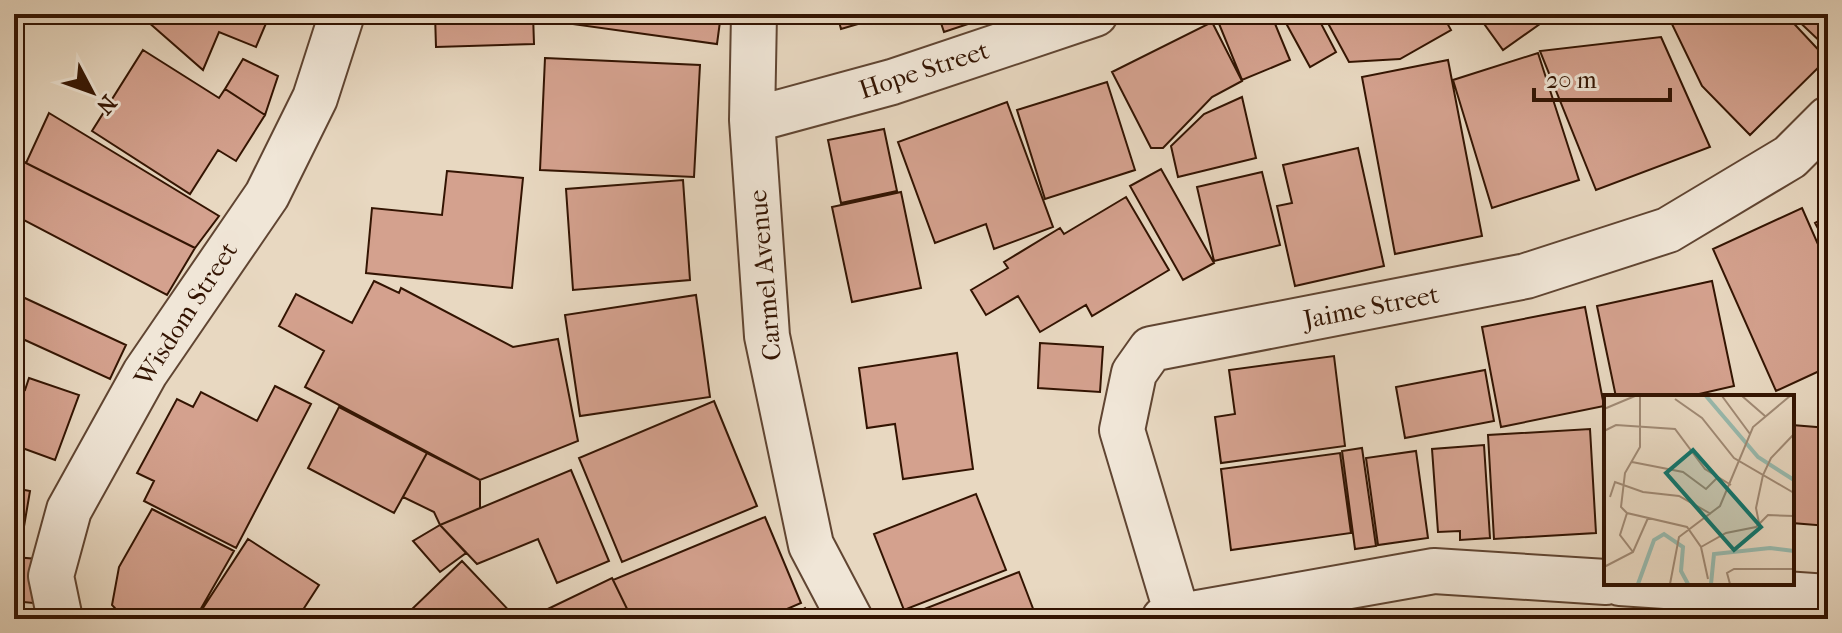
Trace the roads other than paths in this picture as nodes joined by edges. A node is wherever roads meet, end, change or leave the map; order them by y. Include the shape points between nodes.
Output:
1 (342, 14) edge
2 (754, 14) edge
3 (1095, 14) edge
4 (1828, 119) edge
5 (752, 120) junction
6 (1604, 582) edge
7 (1650, 585) edge
8 (1828, 597) edge
9 (1171, 617) edge
10 (60, 619) edge
11 (850, 619) edge

1 - 10 street, Wisdom Street via 315,98 267,195 145,373 69,510 51,576
2 - 5 street, Carmel Avenue
3 - 5 street, Hope Street via 892,82
4 - 9 street, Jaime Street via 1790,157 1668,230 1526,276 1151,349 1134,373 1122,430
5 - 11 street, Carmel Avenue via 767,336 811,545
6 - 9 street via 1434,571
7 - 8 street

